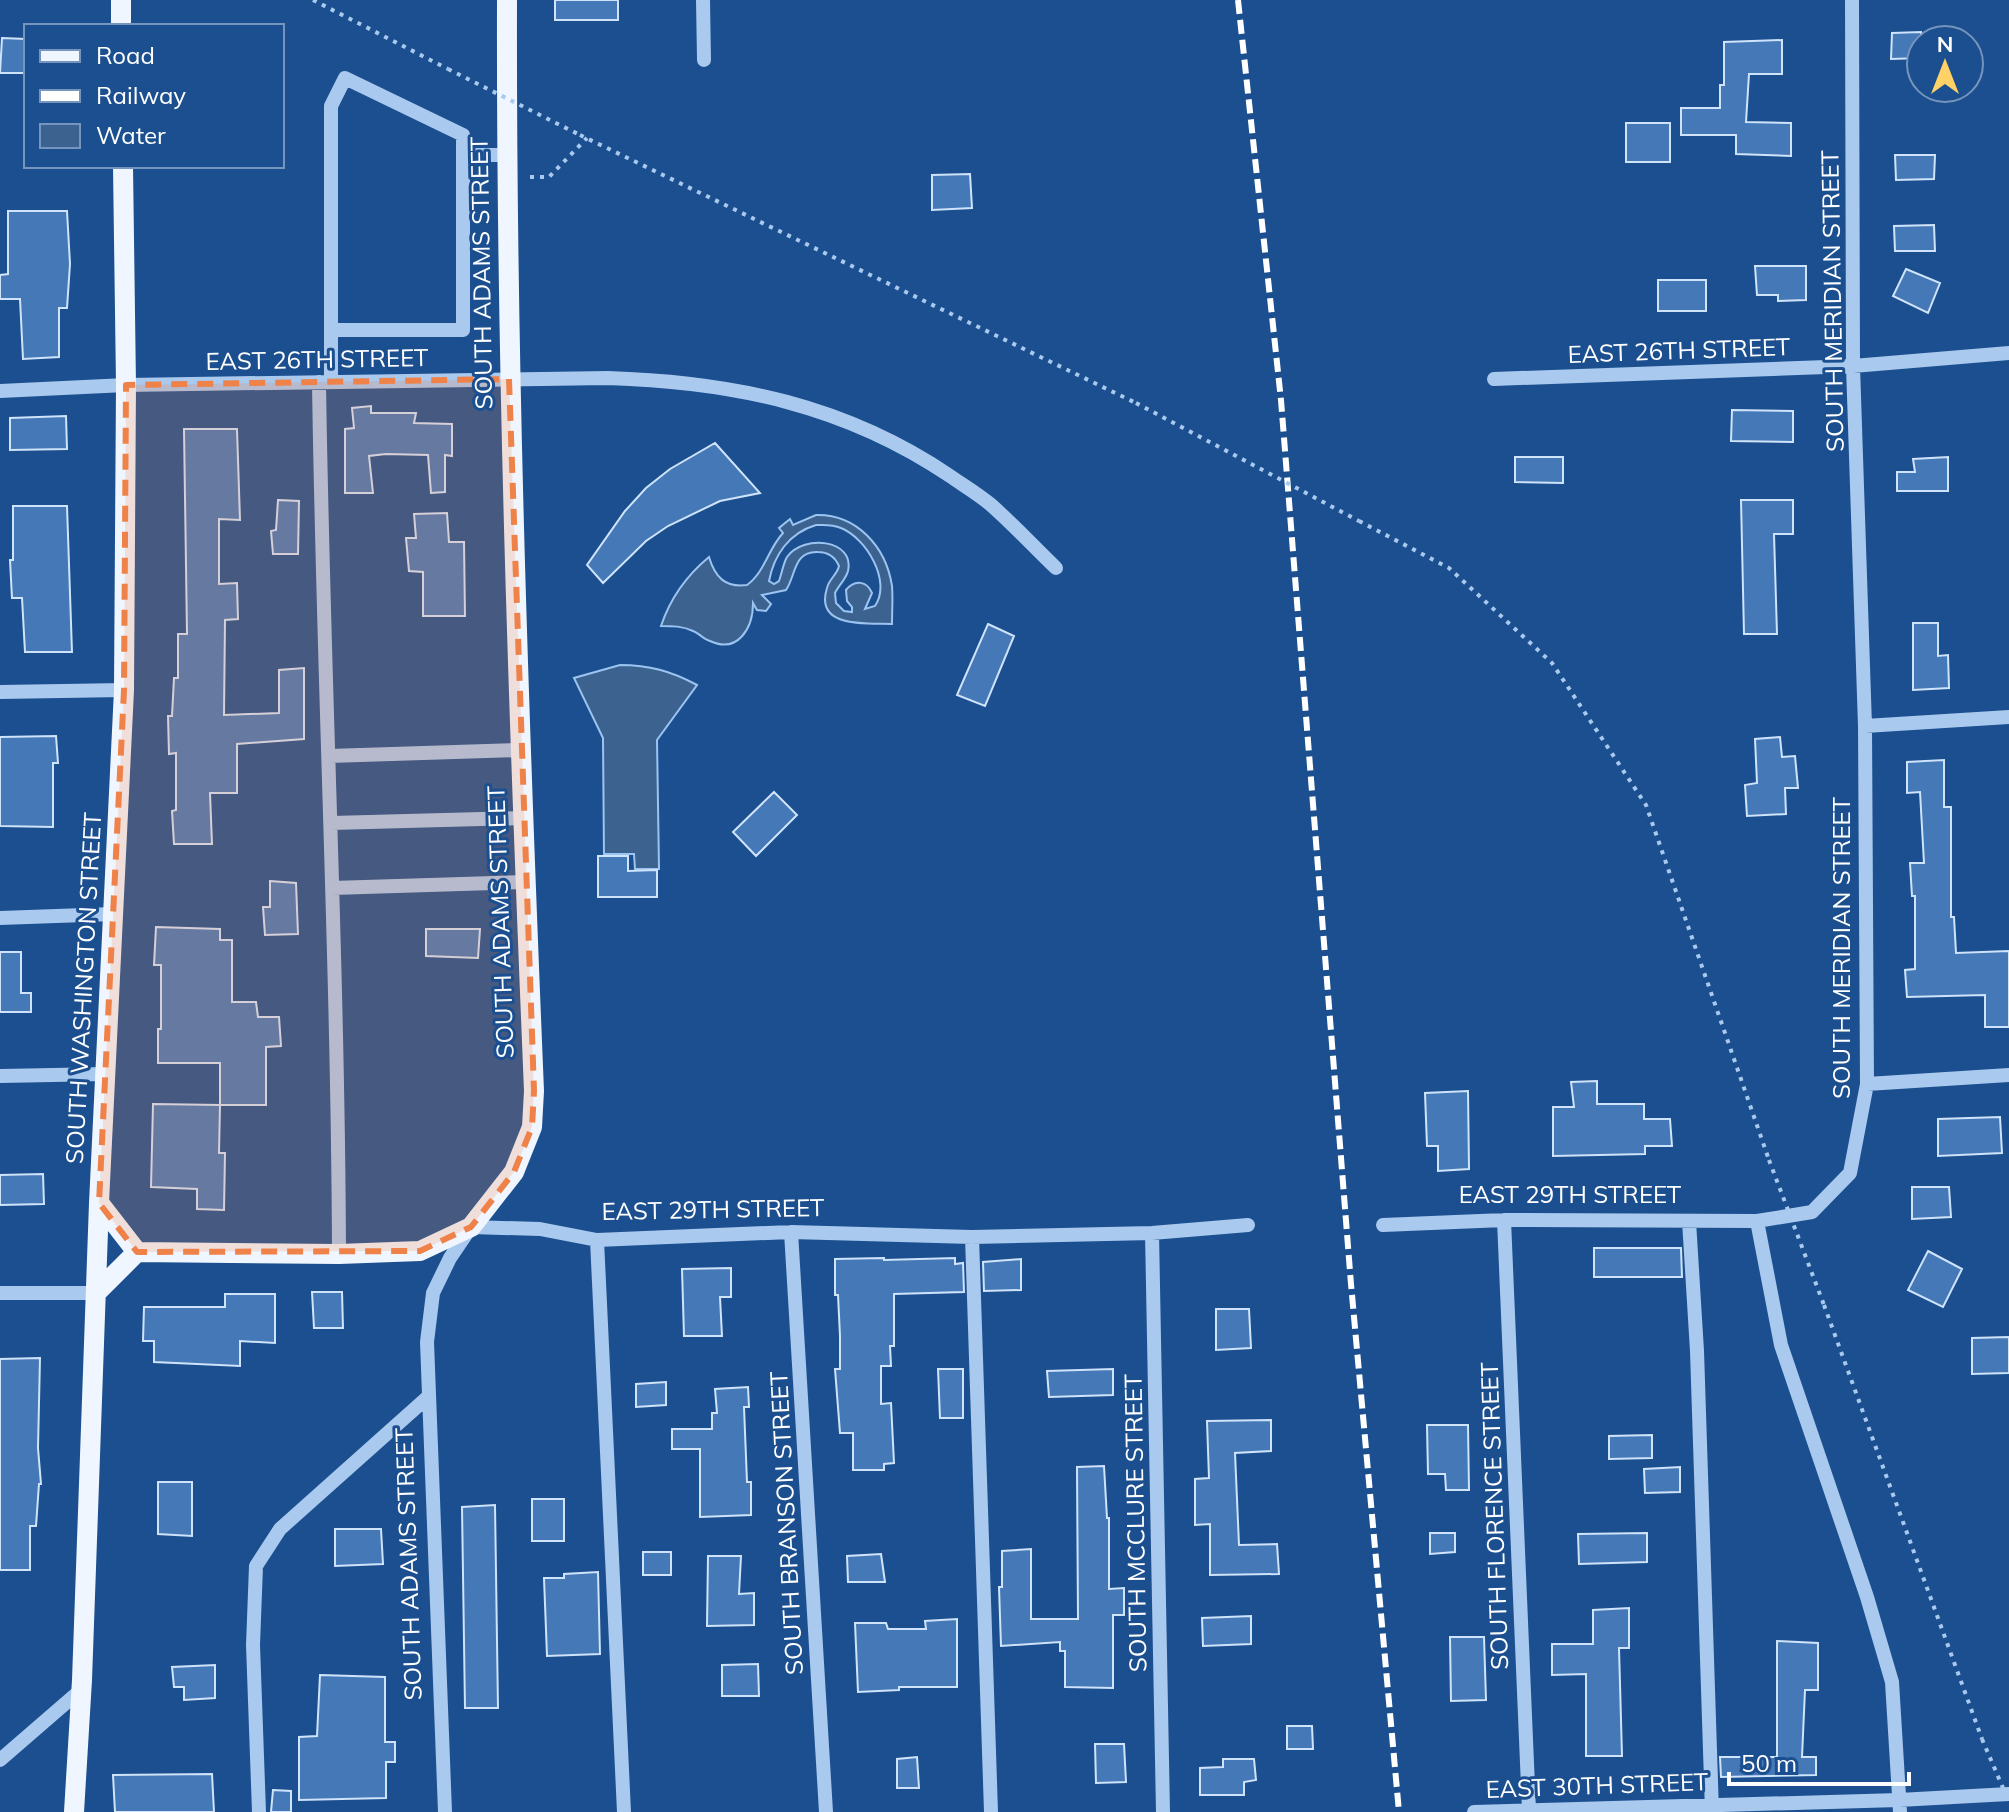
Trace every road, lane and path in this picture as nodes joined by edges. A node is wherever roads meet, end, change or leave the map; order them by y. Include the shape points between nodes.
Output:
1 (121, 0) edge
2 (313, 0) edge
3 (507, 0) edge
4 (703, 0) edge
5 (1852, 0) edge
6 (121, 24) edge
7 (704, 60) dead end
8 (587, 138) junction
9 (463, 155) junction
10 (506, 155) junction
11 (123, 168) edge
12 (549, 177) dead end
13 (331, 330) junction
14 (2009, 353) edge
15 (1853, 366) junction
16 (509, 379) junction
17 (1494, 379) dead end
18 (325, 382) junction
19 (126, 385) junction
20 (0, 391) edge
21 (1056, 568) dead end
22 (124, 690) junction
23 (0, 692) edge
24 (2009, 717) edge
25 (1865, 726) junction
26 (520, 750) junction
27 (329, 756) junction
28 (523, 818) junction
29 (331, 823) junction
30 (525, 882) junction
31 (332, 888) junction
32 (113, 914) junction
33 (0, 918) edge
34 (106, 1074) junction
35 (2009, 1075) edge
36 (0, 1076) edge
37 (1867, 1084) junction
38 (99, 1203) junction
39 (1504, 1220) junction
40 (1689, 1221) junction
41 (1757, 1221) junction
42 (1248, 1225) dead end
43 (1383, 1225) dead end
44 (471, 1227) junction
45 (791, 1232) junction
46 (1152, 1233) junction
47 (972, 1237) junction
48 (597, 1240) junction
49 (137, 1252) junction
50 (339, 1254) junction
51 (0, 1293) edge
52 (96, 1293) junction
53 (429, 1396) junction
54 (82, 1689) junction
55 (0, 1760) edge
56 (2009, 1794) edge
57 (2009, 1802) edge
58 (1899, 1806) edge
59 (1712, 1808) edge
60 (1529, 1810) edge
61 (74, 1812) edge
62 (259, 1812) edge
63 (445, 1812) edge
64 (624, 1812) edge
65 (826, 1812) edge
66 (991, 1812) edge
67 (1163, 1812) edge
68 (1474, 1812) edge

1 - 6 main road
2 - 8 path, bridge
3 - 10 main road, SOUTH ADAMS STREET
4 - 7 street
5 - 15 street, SOUTH MERIDIAN STREET
8 - 12 path
8 - 57 path, bridge via 1136,403 1449,568 1552,663 1646,805 1769,1160
9 - 10 street
9 - 13 street via 463,330
9 - 13 street via 463,135 345,78 331,106
10 - 16 main road, SOUTH ADAMS STREET
11 - 19 main road, SOUTH WASHINGTON STREET
13 - 18 street
14 - 15 street, EAST 26TH STREET
15 - 17 street, EAST 26TH STREET
15 - 25 street, SOUTH MERIDIAN STREET
16 - 18 street, EAST 26TH STREET
16 - 21 street, EAST 26TH STREET via 668,380 800,404 862,426 923,458 989,503
16 - 26 main road, SOUTH ADAMS STREET
18 - 19 street, EAST 26TH STREET
18 - 27 street
19 - 20 street, EAST 26TH STREET
19 - 22 main road, SOUTH WASHINGTON STREET
22 - 23 street
22 - 32 main road, SOUTH WASHINGTON STREET
24 - 25 street
25 - 37 street, SOUTH MERIDIAN STREET
26 - 27 street
26 - 28 main road, SOUTH ADAMS STREET
27 - 29 street
28 - 29 street
28 - 30 main road, SOUTH ADAMS STREET
29 - 31 street
30 - 31 street
30 - 44 main road, SOUTH ADAMS STREET via 532,1127 514,1172
31 - 50 street
32 - 33 street
32 - 34 main road, SOUTH WASHINGTON STREET
34 - 36 street
34 - 38 main road, SOUTH WASHINGTON STREET
35 - 37 street
37 - 41 street, SOUTH MERIDIAN STREET via 1850,1173 1812,1212
38 - 49 main road
38 - 52 main road, SOUTH WASHINGTON STREET
39 - 40 street, EAST 29TH STREET
39 - 43 street, EAST 29TH STREET
39 - 60 street, SOUTH FLORENCE STREET
40 - 41 street, EAST 29TH STREET
40 - 59 street
41 - 58 street via 1781,1345 1892,1682
42 - 46 street, EAST 29TH STREET
44 - 48 street, EAST 29TH STREET via 540,1229
44 - 50 main road, EAST 29TH STREET via 420,1251
44 - 53 street, SOUTH ADAMS STREET via 433,1293 427,1342
45 - 47 street, EAST 29TH STREET
45 - 48 street, EAST 29TH STREET
45 - 65 street, SOUTH BRANSON STREET
46 - 47 street, EAST 29TH STREET
46 - 67 street, SOUTH MCCLURE STREET
47 - 66 street
48 - 64 street
49 - 50 main road, EAST 29TH STREET
49 - 52 main road
51 - 52 street
52 - 54 main road, SOUTH WASHINGTON STREET
53 - 62 street via 280,1529 256,1566
53 - 63 street, SOUTH ADAMS STREET
54 - 55 street
54 - 61 main road, SOUTH WASHINGTON STREET
56 - 58 street, EAST 30TH STREET
58 - 59 street, EAST 30TH STREET
59 - 60 street, EAST 30TH STREET
60 - 68 street, EAST 30TH STREET

